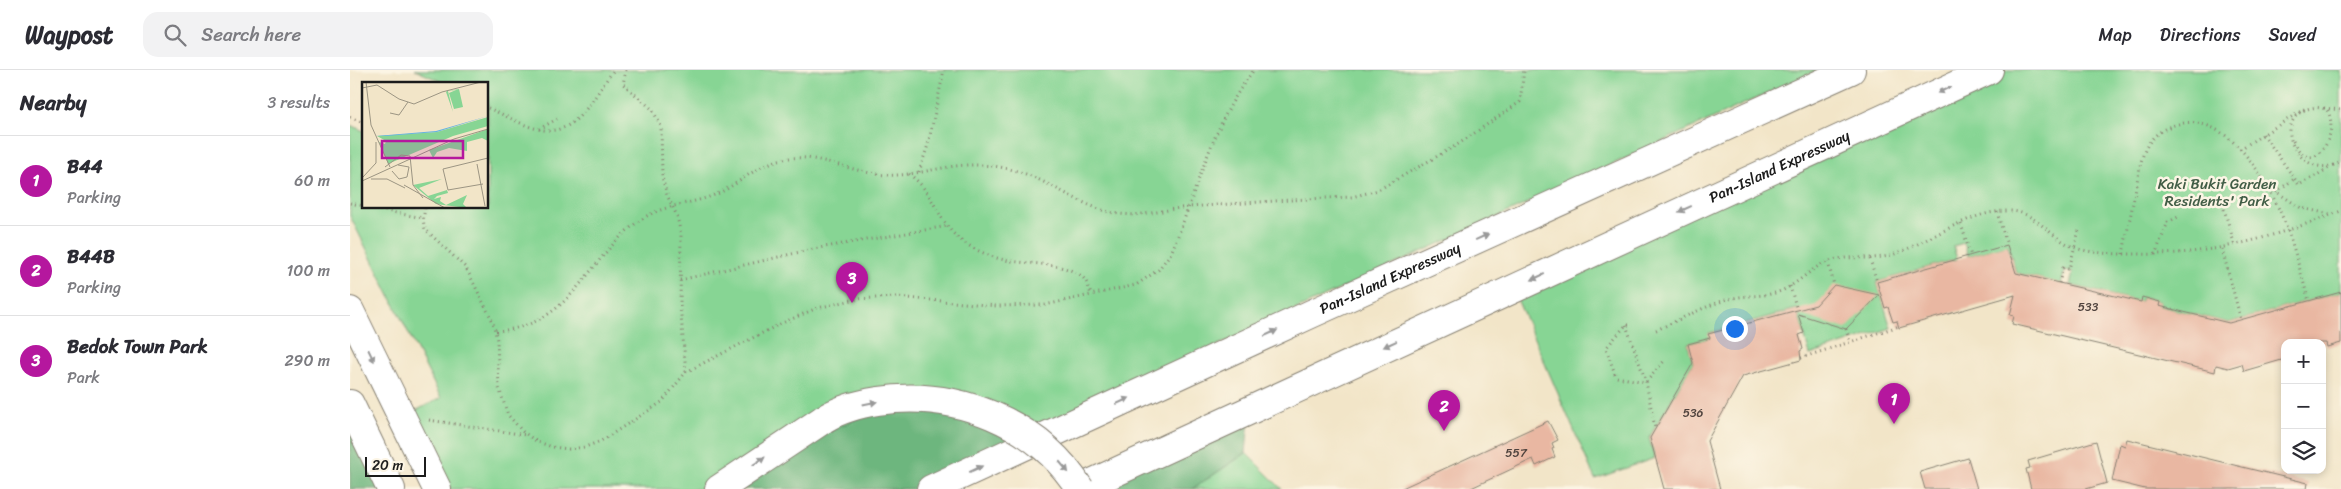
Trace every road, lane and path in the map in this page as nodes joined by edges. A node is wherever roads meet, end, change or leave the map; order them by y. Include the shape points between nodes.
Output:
1 (614, 70) edge
2 (626, 70) edge
3 (944, 70) edge
4 (1254, 70) edge
5 (1524, 70) edge
6 (1851, 70) edge
7 (1989, 70) edge
8 (489, 108) edge
9 (2320, 108) junction
10 (2341, 110) edge
11 (2335, 116) dead end
12 (350, 117) edge
13 (557, 119) dead end
14 (362, 122) edge
15 (539, 129) junction
16 (2263, 134) junction
17 (2292, 141) junction
18 (2240, 149) junction
19 (2325, 155) dead end
20 (2340, 163) edge
21 (2334, 165) junction
22 (919, 172) junction
23 (909, 174) junction
24 (2294, 178) junction
25 (2266, 185) junction
26 (2276, 192) junction
27 (672, 206) junction
28 (1188, 208) junction
29 (375, 209) edge
30 (425, 209) edge
31 (2224, 209) dead end
32 (2341, 211) edge
33 (1997, 212) junction
34 (2334, 214) junction
35 (2178, 217) dead end
36 (423, 218) junction
37 (1961, 224) junction
38 (948, 226) junction
39 (2079, 230) dead end
40 (2288, 230) junction
41 (2007, 245) dead end
42 (2235, 246) junction
43 (2075, 248) junction
44 (2222, 249) junction
45 (2123, 254) junction
46 (2155, 255) junction
47 (1971, 256) dead end
48 (1870, 258) junction
49 (1828, 262) junction
50 (680, 280) junction
51 (1878, 282) dead end
52 (2059, 283) dead end
53 (1834, 285) dead end
54 (1790, 286) junction
55 (1091, 295) junction
56 (2309, 301) dead end
57 (1797, 310) dead end
58 (350, 311) edge
59 (2242, 320) dead end
60 (1899, 326) dead end
61 (1846, 329) dead end
62 (1656, 330) dead end
63 (496, 331) junction
64 (1850, 342) junction
65 (1801, 358) dead end
66 (1666, 359) dead end
67 (686, 372) junction
68 (1646, 382) junction
69 (350, 404) edge
70 (401, 416) junction
71 (1655, 428) dead end
72 (527, 435) junction
73 (391, 489) edge
74 (437, 489) edge
75 (719, 489) edge
76 (931, 489) edge
77 (1080, 489) edge

1 - 15 path via 588,106 568,126 555,131
2 - 27 path via 623,84 652,109 659,120 662,177
3 - 22 path via 928,146
4 - 28 path via 1222,124
5 - 28 path via 1520,102 1457,145 1373,192 1352,197
76 -> 6 main road, Pan-Island Expressway
7 -> 77 main road, Pan-Island Expressway
8 - 15 path
9 - 10 path
9 - 11 path
9 - 16 path via 2302,109
9 - 17 path via 2307,109 2297,116 2291,129
12 - 14 path
13 - 15 path
16 - 18 path
16 - 24 path
17 - 19 path via 2306,154
17 - 21 path via 2305,162 2322,167
18 - 25 path
18 - 45 path via 2218,129 2199,123 2172,126 2155,136 2143,156
20 - 21 path
21 - 24 path via 2299,185
22 - 23 path
22 - 28 path via 954,166 992,166 1029,176 1111,213 1132,215
23 - 27 path via 887,176 817,159 786,159 756,169 718,193
23 - 38 path via 928,192
24 - 26 path
25 - 26 path
25 - 40 path
26 - 34 path via 2308,211
27 - 50 path via 681,235
27 - 63 path via 652,213 628,230 564,302 547,316 520,328
28 - 55 path via 1171,253 1158,270 1136,285
29 - 36 path
30 - 36 path
31 - 42 path
32 - 34 path
33 - 37 path
33 - 41 path
33 - 43 path via 2012,210 2027,215 2052,236
34 - 40 path
35 - 46 path via 2168,222
36 - 63 path via 428,233 466,268
37 - 47 path
37 - 48 path via 1897,253
38 - 50 path via 813,249
38 - 55 path via 961,240 992,256 1078,274 1087,282
39 - 43 path
40 - 42 path
40 - 56 path
42 - 44 path
43 - 45 path
43 - 52 path via 2069,269 2062,268
44 - 46 path
44 - 59 path
45 - 46 path
48 - 49 path
48 - 51 path
49 - 53 path
49 - 54 path
50 - 67 path
54 - 57 path
54 - 62 path via 1763,296 1728,299
55 - 67 path via 1029,306 897,297 837,303 798,315
58 -> 70 main road
60 - 64 path
61 - 64 path
63 - 72 path via 502,399 511,419
64 - 65 path
66 - 68 path
67 - 72 path via 662,402 596,444 563,449
68 - 68 path via 1627,325 1606,348 1616,377
68 - 71 path
69 - 73 main road
70 - 72 path
70 - 74 main road
75 -> 77 main road, bridge via 824,419 852,407 889,400 925,399 966,405 994,416 1034,439 1060,462

